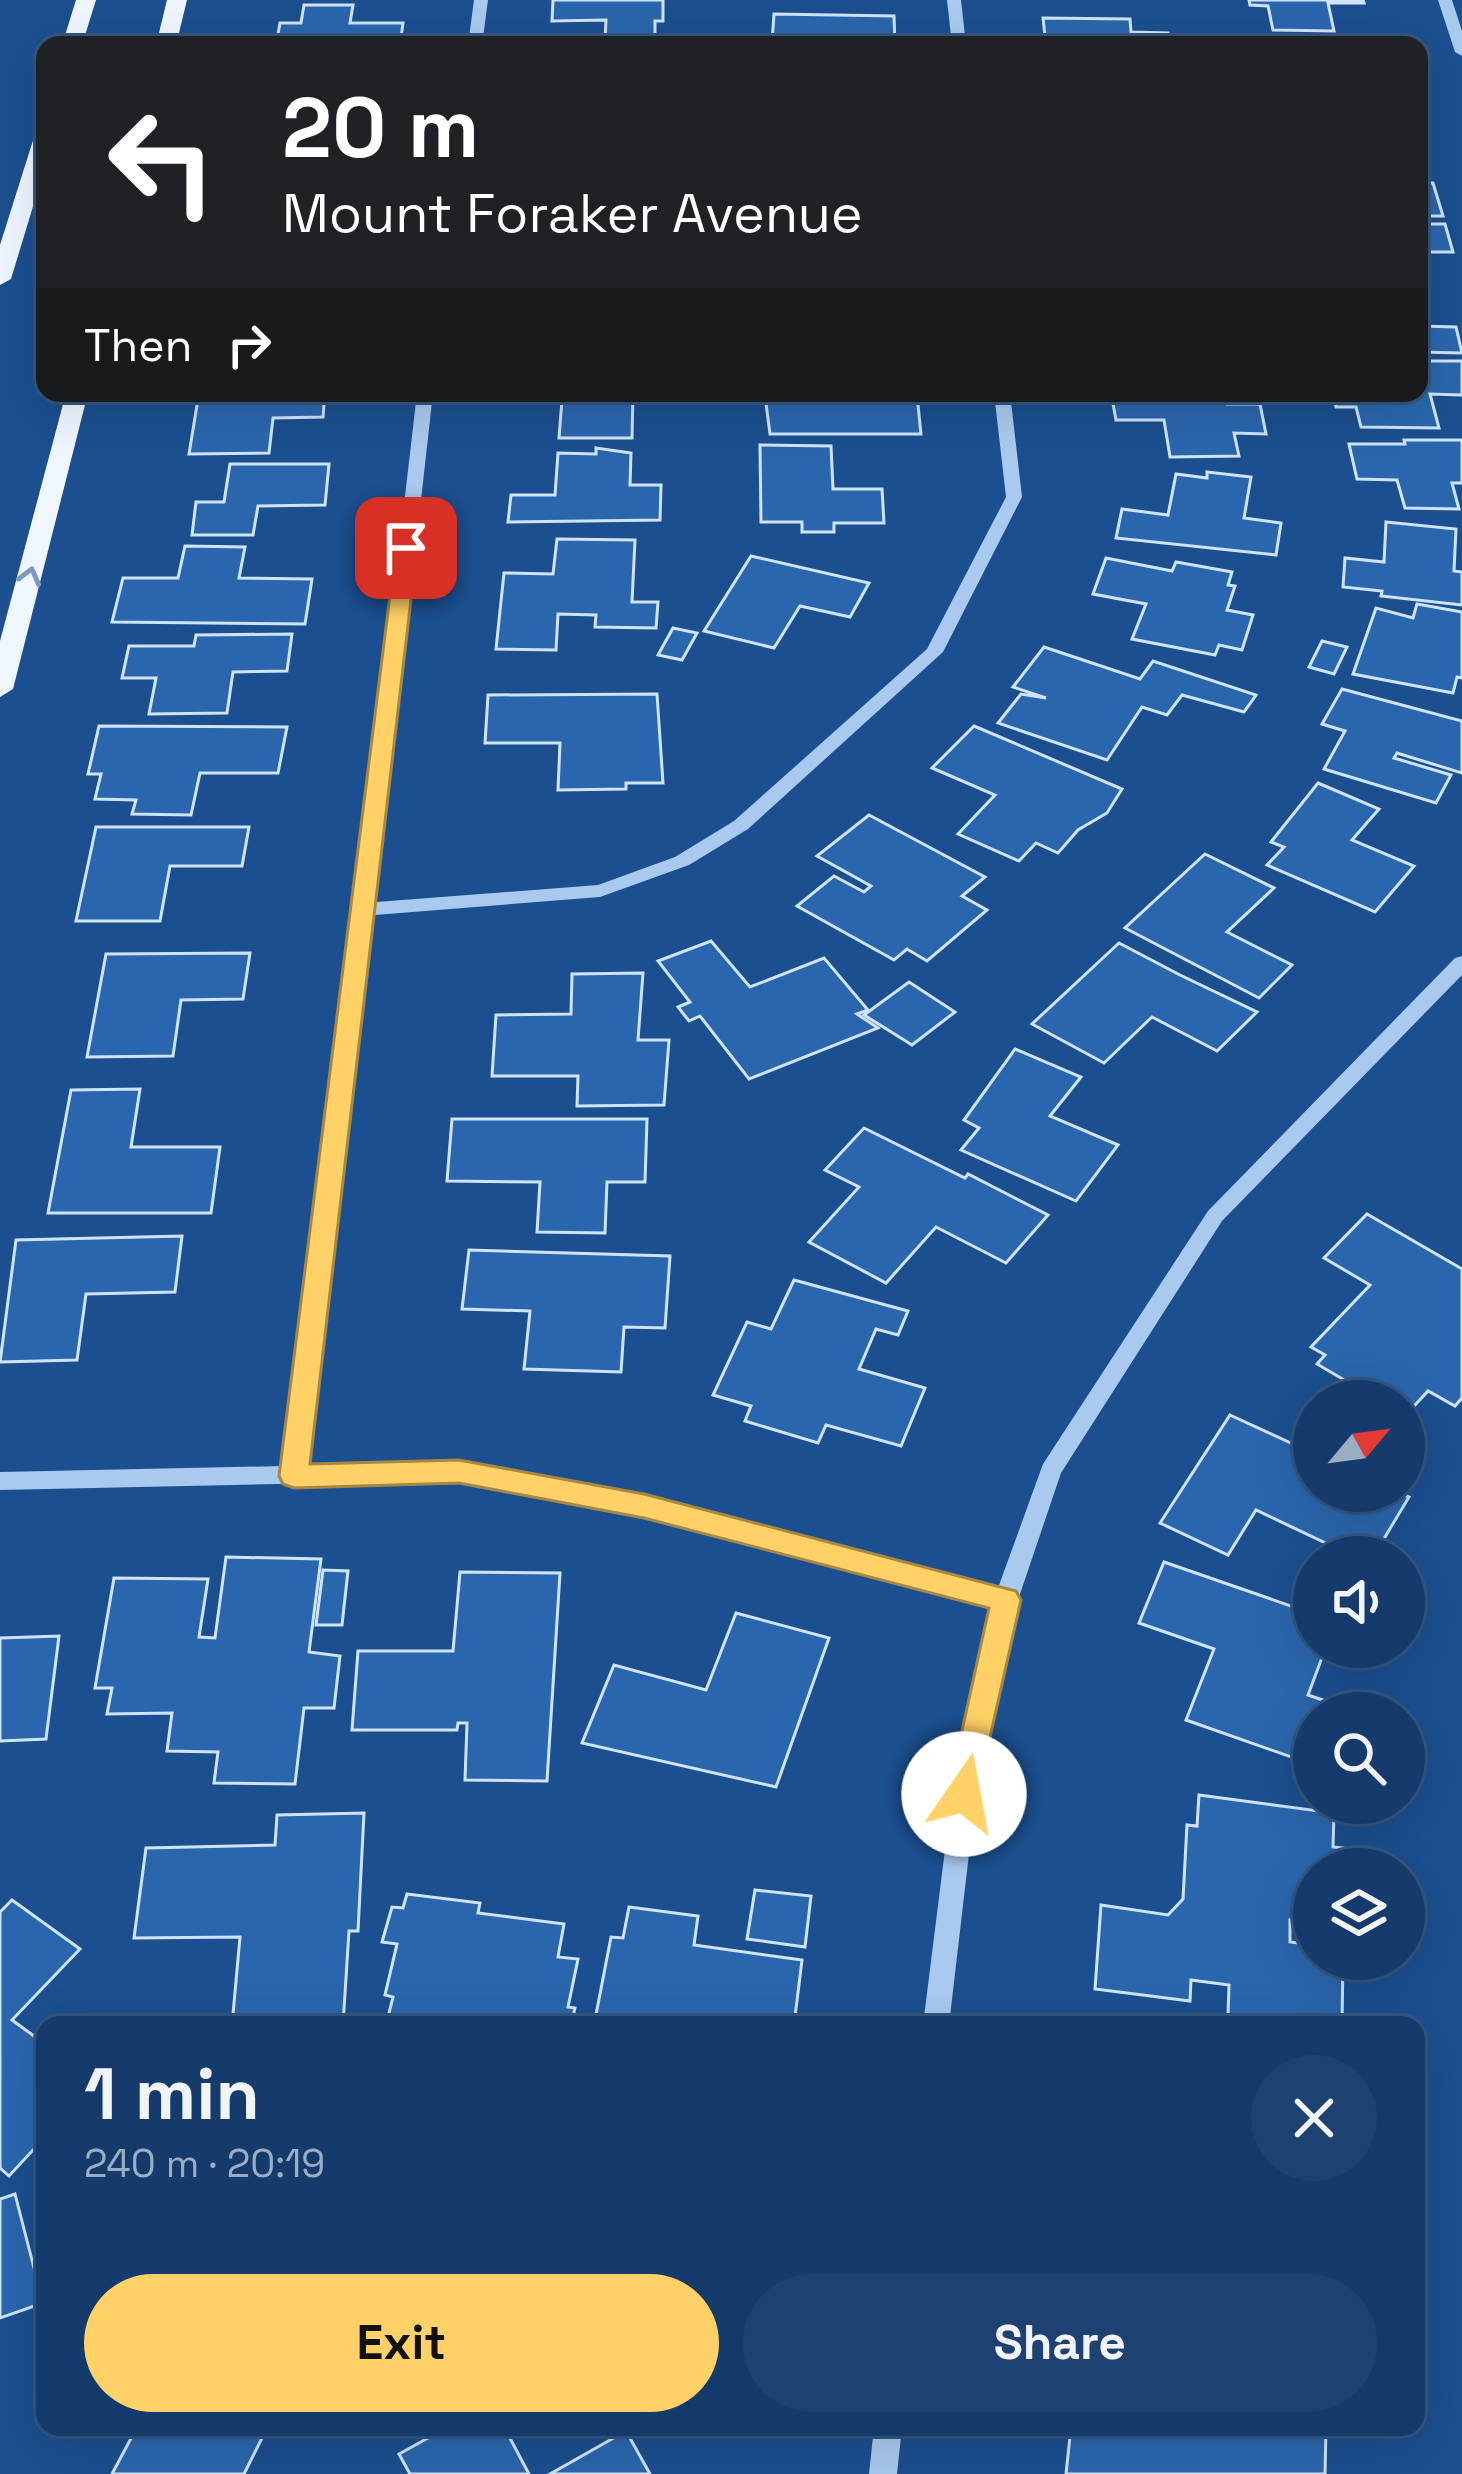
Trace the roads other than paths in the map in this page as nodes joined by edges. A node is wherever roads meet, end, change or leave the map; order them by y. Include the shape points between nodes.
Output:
1 (86, 0) edge
2 (177, 0) edge
3 (482, 0) edge
4 (954, 0) edge
5 (1444, 0) edge
6 (75, 36) edge
7 (168, 36) edge
8 (476, 36) edge
9 (958, 36) edge
10 (1462, 52) edge
11 (36, 163) edge
12 (0, 279) edge
13 (75, 402) edge
14 (423, 402) edge
15 (1003, 402) edge
16 (0, 689) edge
17 (366, 909) junction
18 (1462, 963) edge
19 (294, 1476) junction
20 (0, 1481) edge
21 (1006, 1600) junction
22 (938, 2016) edge
23 (887, 2436) edge
24 (883, 2474) edge

1 - 6 main road
2 - 7 main road
3 - 8 street
4 - 9 street
5 - 10 street
11 - 12 main road
16 -> 13 main road
14 - 17 street
15 - 17 street via 1014,497 934,652 741,826 682,861 600,891
17 - 19 street
18 - 21 street via 1215,1216 1051,1470
19 - 20 street
19 - 21 street via 459,1472 644,1506
21 - 22 street via 964,1794
23 - 24 street

